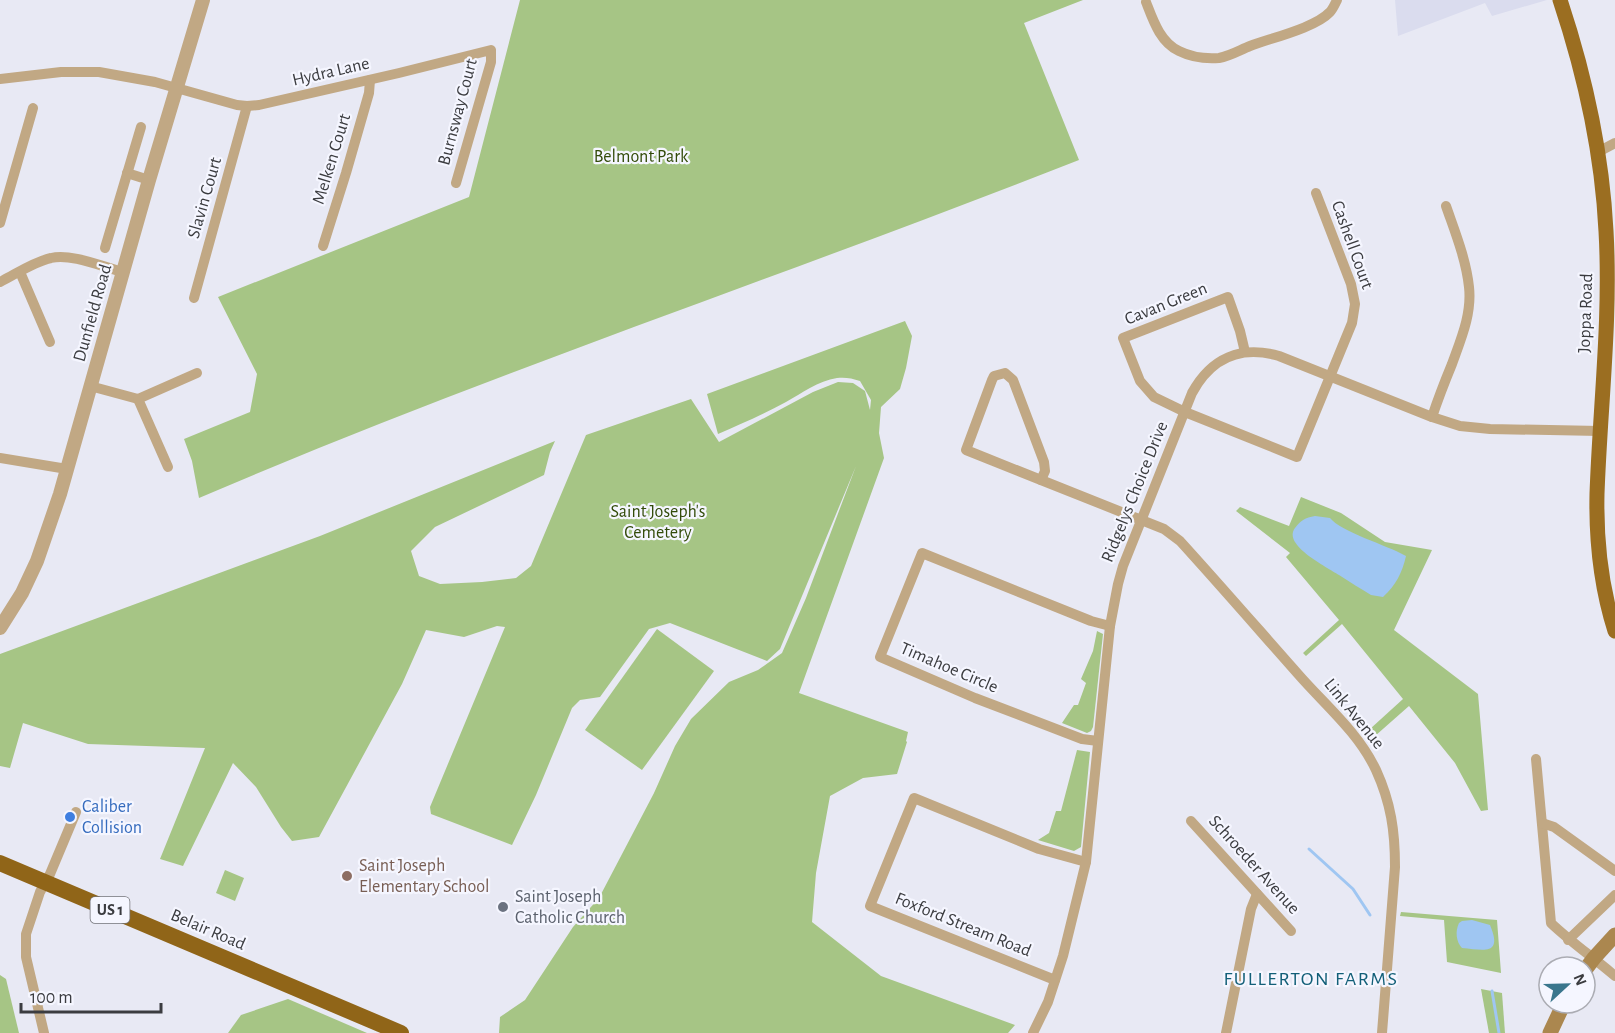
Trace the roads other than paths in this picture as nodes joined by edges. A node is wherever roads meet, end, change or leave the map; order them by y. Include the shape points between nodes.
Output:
1 (203, 0) edge
2 (1337, 0) edge
3 (1560, 0) edge
4 (1146, 2) dead end
5 (491, 50) joint
6 (0, 79) edge
7 (370, 80) junction
8 (178, 87) junction
9 (247, 106) junction
10 (33, 108) dead end
11 (141, 127) dead end
12 (1615, 144) edge
13 (1598, 152) junction
14 (127, 173) junction
15 (149, 180) junction
16 (456, 183) dead end
17 (1316, 194) dead end
18 (1446, 206) dead end
19 (0, 223) edge
20 (323, 246) dead end
21 (105, 248) dead end
22 (20, 272) junction
23 (123, 272) junction
24 (0, 282) edge
25 (194, 298) dead end
26 (50, 342) dead end
27 (1245, 352) junction
28 (197, 373) dead end
29 (1331, 376) junction
30 (90, 386) junction
31 (138, 399) junction
32 (1185, 412) junction
33 (1432, 417) junction
34 (1600, 431) junction
35 (0, 458) edge
36 (168, 467) dead end
37 (67, 469) junction
38 (1041, 480) junction
39 (1142, 520) junction
40 (1110, 626) junction
41 (0, 628) edge
42 (1615, 631) edge
43 (1098, 741) junction
44 (1536, 759) dead end
45 (76, 812) dead end
46 (1191, 821) dead end
47 (1542, 823) junction
48 (1086, 862) junction
49 (0, 863) edge
50 (1615, 871) edge
51 (44, 883) junction
52 (1257, 894) junction
53 (1615, 895) edge
54 (1291, 932) dead end
55 (1615, 935) edge
56 (1568, 940) junction
57 (1581, 955) edge
58 (1597, 955) edge
59 (1597, 968) edge
60 (1615, 976) edge
61 (1055, 980) junction
62 (1558, 1015) edge
63 (44, 1033) edge
64 (401, 1033) edge
65 (1033, 1033) edge
66 (1226, 1033) edge
67 (1382, 1033) edge
68 (1550, 1033) edge

1 - 8 street, Dunfield Road
2 - 4 street via 1321,19 1222,57 1207,58 1193,57 1171,46 1156,26
3 - 13 main road, Joppa Road via 1584,81
5 - 7 street, Hydra Lane
5 - 16 street, Burnsway Court via 491,62
6 - 8 street, Hydra Lane via 99,72
7 - 9 street, Hydra Lane
7 - 20 street, Melken Court
8 - 9 street, Hydra Lane
8 - 15 street, Dunfield Road
9 - 25 street, Slavin Court
10 - 19 street
11 - 14 street
12 - 13 street
13 - 34 main road, Joppa Road via 1607,261
14 - 15 street
14 - 21 street
15 - 23 street, Dunfield Road
17 - 29 street, Cashell Court via 1355,304 1352,323
18 - 33 street via 1466,270 1470,302 1464,333
22 - 23 street via 56,257
22 - 24 street
22 - 26 street
23 - 30 street, Dunfield Road
27 - 29 street, Ridgelys Choice Drive via 1270,353
27 - 32 street, Ridgelys Choice Drive via 1211,367 1198,382
27 - 32 street, Cavan Green via 1228,297 1123,338 1146,389
28 - 31 street
29 - 32 street, Cashell Court via 1297,457
29 - 33 street, Ridgelys Choice Drive
30 - 31 street
30 - 37 street, Dunfield Road
31 - 36 street
32 - 39 street, Ridgelys Choice Drive
33 - 34 street, Ridgelys Choice Drive via 1473,428
34 - 42 main road, Joppa Road via 1598,544 1604,591
35 - 37 street
37 - 41 street, Dunfield Road via 37,561
38 - 38 street, Link Avenue via 966,450 994,376 1005,373 1013,380 1044,462
38 - 39 street, Link Avenue
39 - 40 street, Ridgelys Choice Drive via 1123,566
39 - 67 street, Link Avenue via 1180,541 1338,716 1375,767 1391,813 1395,840
40 - 43 street, Ridgelys Choice Drive
40 - 43 street, Timahoe Circle via 922,554 880,657 1071,735
43 - 48 street, Ridgelys Choice Drive
44 - 47 street
45 - 51 street
46 - 52 street, Schroeder Avenue
47 - 50 street via 1554,827
47 - 56 street via 1551,923
48 - 61 street, Ridgelys Choice Drive
48 - 61 street, Foxford Stream Road via 1039,849 914,798 870,906
49 - 51 highway, Belair Road / US 1
51 - 63 street via 25,944
51 - 64 highway, Belair Road / US 1
52 - 54 street, Schroeder Avenue
52 - 66 street
53 - 56 street
55 - 58 main road
56 - 57 street
59 - 60 street
61 - 65 street, Ridgelys Choice Drive
62 - 68 main road

